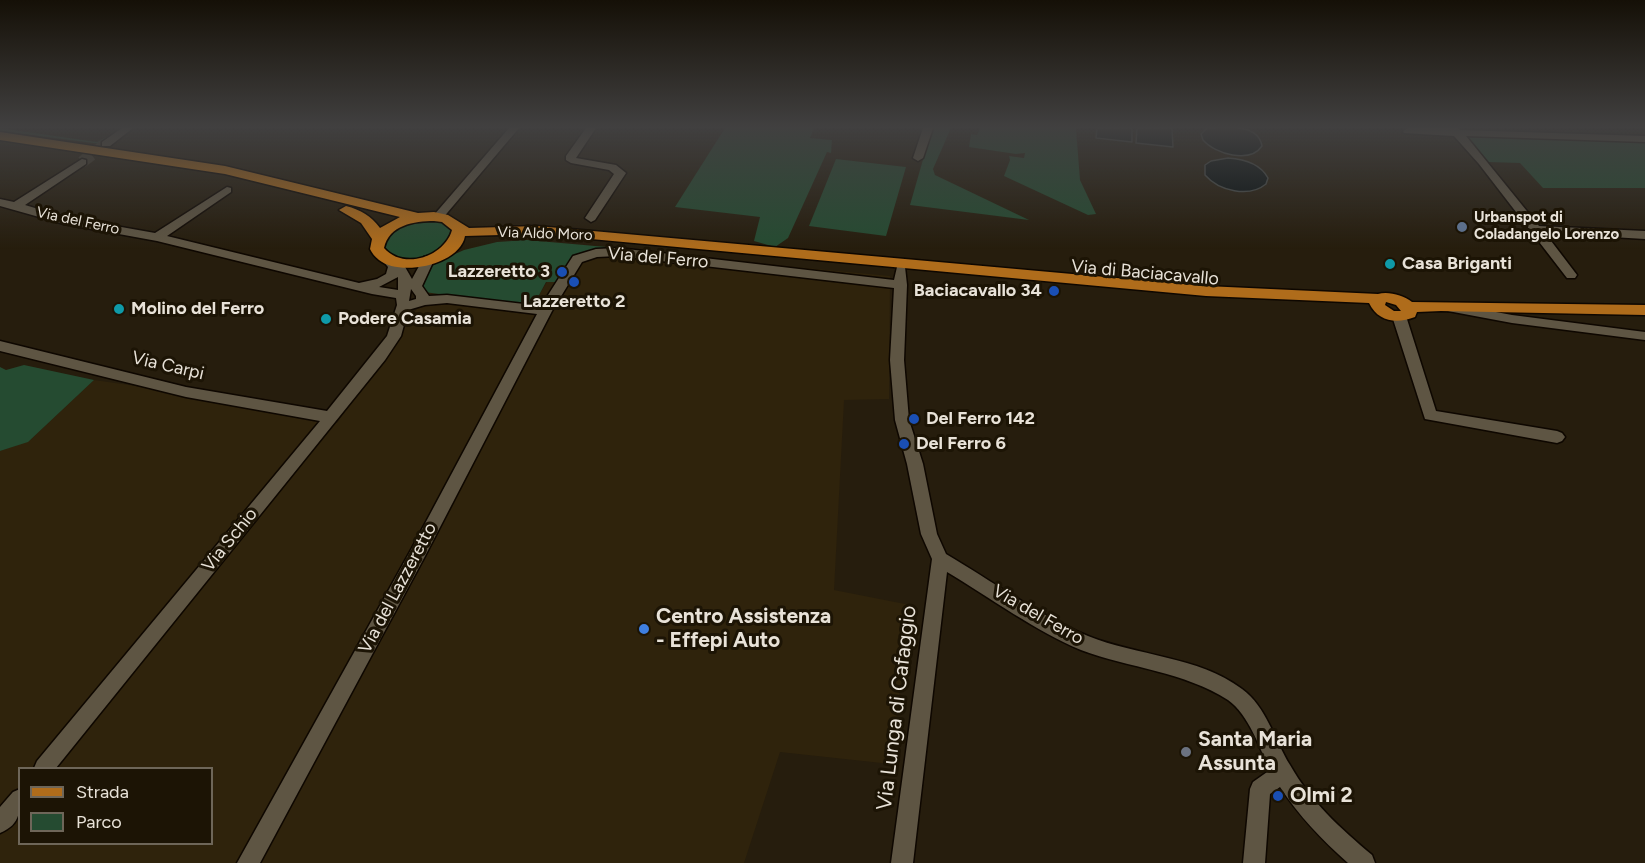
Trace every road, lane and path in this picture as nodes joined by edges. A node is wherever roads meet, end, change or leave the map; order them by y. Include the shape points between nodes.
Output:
1 (73, 168) tunnel mouth
2 (162, 168) edge
3 (214, 168) edge
4 (480, 168) edge
5 (614, 168) edge
6 (1486, 168) edge
7 (227, 190) dead end
8 (0, 202) edge
9 (16, 206) junction
10 (438, 217) junction
11 (418, 218) junction
12 (591, 218) dead end
13 (1535, 229) junction
14 (459, 230) junction
15 (1645, 235) edge
16 (157, 237) junction
17 (631, 238) joint
18 (379, 239) junction
19 (592, 241) joint
20 (444, 254) junction
21 (428, 260) junction
22 (393, 262) junction
23 (903, 273) junction
24 (1571, 275) dead end
25 (359, 286) junction
26 (413, 300) junction
27 (1645, 304) edge
28 (1441, 306) junction
29 (1584, 308) junction
30 (1393, 309) junction
31 (1645, 310) edge
32 (545, 311) junction
33 (1645, 316) edge
34 (1645, 336) edge
35 (0, 346) edge
36 (330, 417) junction
37 (1557, 437) dead end
38 (940, 559) junction
39 (45, 767) edge
40 (1283, 773) junction
41 (18, 801) edge
42 (0, 823) edge
43 (248, 863) edge
44 (902, 863) edge
45 (1254, 863) edge
46 (1364, 863) edge

1 - 9 street
2 - 18 main road via 316,200 363,216
3 - 11 main road
4 - 10 street
5 - 12 street via 620,173
6 - 13 street
7 - 16 street
8 - 9 street, Via del Ferro
9 - 16 street, Via del Ferro via 64,220
10 - 11 main road
10 - 14 main road via 452,221
11 - 18 main road via 390,228
13 - 15 street
13 - 24 street
14 - 17 main road, Via Aldo Moro via 537,230
14 - 20 main road via 456,243
16 - 25 street, Via del Ferro
17 - 23 main road, Via del Ferro
18 - 22 main road via 379,254
19 - 20 main road, Via Aldo Moro via 522,236
19 - 23 main road, Via del Ferro
20 - 21 main road, Via Aldo Moro
21 - 22 main road, Via Aldo Moro
21 - 26 street via 416,283
22 - 25 street, Via del Ferro via 392,276 380,283
22 - 26 street via 406,280
23 - 30 main road, Via di Baciacavallo via 1209,299
23 - 32 street, Via del Ferro via 608,252 577,259
23 - 38 street via 897,360 902,420 929,534
25 - 26 street, Via del Ferro
26 - 32 street, Via del Ferro via 447,299
26 - 36 street, Via Schio via 394,336
27 - 29 main road
28 - 29 main road, Via di Baciacavallo
28 - 30 main road, Via di Baciacavallo
28 - 34 street, Via di Baciacavallo
29 - 31 main road
29 - 33 main road
30 - 37 street via 1430,415
32 - 43 street, Via del Lazzeretto
35 - 36 street, Via Carpi via 186,392
36 - 39 street, Via Schio
38 - 40 street, Via del Ferro via 1085,643 1208,680 1236,695 1255,717
38 - 44 street, Via Lunga di Cafaggio
40 - 45 street via 1260,789
40 - 46 street, Via del Ferro via 1325,829
41 - 42 street

